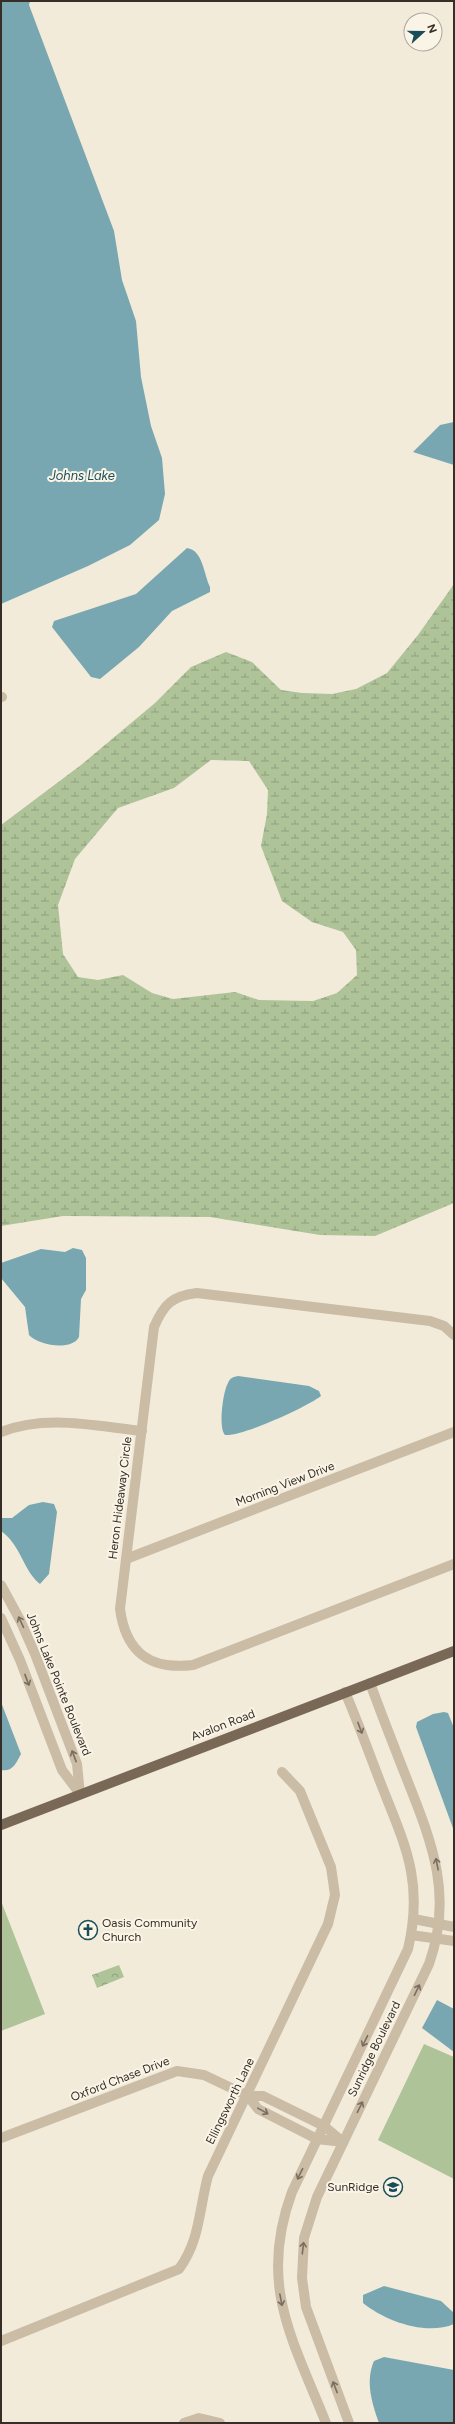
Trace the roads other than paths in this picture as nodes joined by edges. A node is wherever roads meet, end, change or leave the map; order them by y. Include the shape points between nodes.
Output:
1 (454, 1335) edge
2 (142, 1431) junction
3 (1, 1432) edge
4 (454, 1432) edge
5 (126, 1559) junction
6 (454, 1564) edge
7 (1, 1585) edge
8 (1, 1618) edge
9 (454, 1651) edge
10 (35, 1654) junction
11 (20, 1660) junction
12 (370, 1683) junction
13 (345, 1692) junction
14 (282, 1772) dead end
15 (80, 1794) junction
16 (1, 1825) edge
17 (414, 1919) junction
18 (438, 1926) junction
19 (454, 1927) edge
20 (411, 1935) junction
21 (436, 1939) junction
22 (454, 1940) edge
23 (248, 2096) junction
24 (290, 2109) junction
25 (284, 2121) junction
26 (324, 2126) junction
27 (1, 2138) edge
28 (317, 2139) junction
29 (343, 2142) junction
30 (1, 2341) edge
31 (184, 2423) edge
32 (220, 2423) edge
33 (326, 2423) edge
34 (349, 2423) edge

1 - 2 street, Heron Hideaway Circle via 444,1326 430,1321 197,1293 182,1295 171,1300 160,1312 154,1327
2 - 3 street via 40,1422 20,1424
2 - 5 street, Heron Hideaway Circle
4 - 5 street, Morning View Drive
5 - 6 street, Heron Hideaway Circle via 120,1609 122,1627 131,1644 144,1657 159,1665 176,1667 193,1665
10 -> 7 street, Johns Lake Pointe Boulevard
8 - 11 street
9 - 12 main road, Avalon Road
10 - 11 street
15 -> 10 street, Johns Lake Pointe Boulevard via 77,1764
11 -> 15 street via 62,1770
12 - 13 main road, Avalon Road
18 -> 12 street, Sunridge Boulevard via 440,1880 432,1843
13 - 15 main road, Avalon Road
13 -> 17 street, Sunridge Boulevard via 409,1854 414,1885
14 - 23 street, Ellingsworth Lane via 300,1791 331,1867 335,1895 328,1924
15 - 16 main road, Avalon Road
17 - 18 street
17 - 20 street, Sunridge Boulevard
18 - 19 street
18 - 21 street, Sunridge Boulevard
20 - 21 street
20 -> 26 street, Sunridge Boulevard via 396,1976
21 - 22 street
29 -> 21 street, Sunridge Boulevard via 423,1978
23 - 24 street, Oxford Chase Drive via 263,2096
23 -> 25 street, Oxford Chase Drive via 258,2109
23 - 27 street, Oxford Chase Drive via 204,2075 177,2071
23 - 30 street, Ellingsworth Lane via 208,2176 196,2237 190,2255 179,2269
24 - 25 street
24 - 26 street, Oxford Chase Drive
25 - 28 street, Oxford Chase Drive
26 - 28 street, Sunridge Boulevard
26 - 29 street, Oxford Chase Drive
28 - 29 street, Oxford Chase Drive
28 -> 33 street, Sunridge Boulevard via 284,2215 279,2238 277,2274 285,2319
34 -> 29 street, Sunridge Boulevard via 310,2322 302,2278 302,2254 308,2222
31 - 32 street via 200,2418

